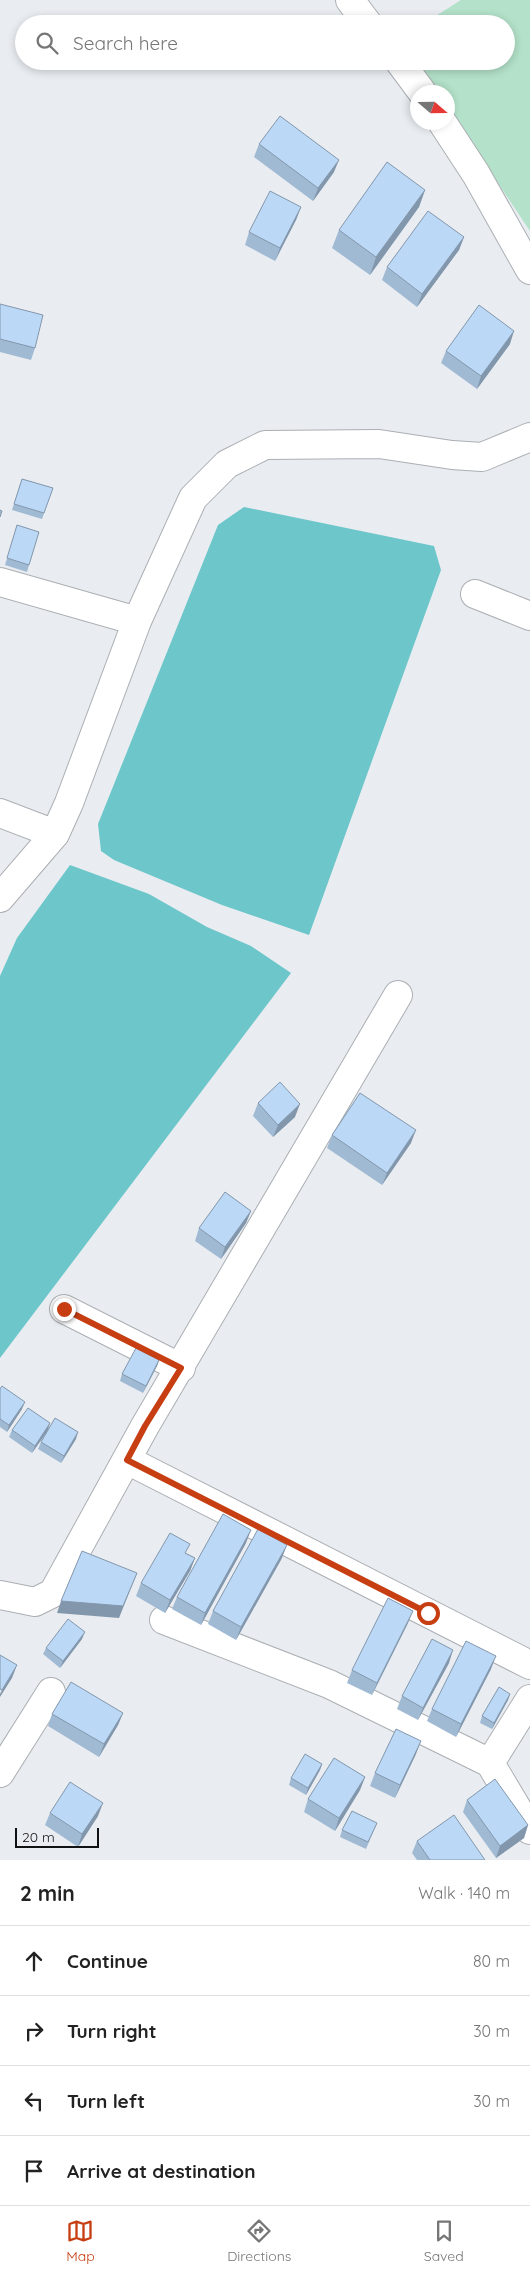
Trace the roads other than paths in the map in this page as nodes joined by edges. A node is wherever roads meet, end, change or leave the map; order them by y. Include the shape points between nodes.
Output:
1 (350, 0) edge
2 (361, 15) edge
3 (406, 70) edge
4 (417, 85) edge
5 (447, 130) edge
6 (530, 270) edge
7 (530, 437) edge
8 (0, 582) edge
9 (475, 594) dead end
10 (530, 616) edge
11 (137, 621) junction
12 (0, 813) edge
13 (55, 834) junction
14 (4, 889) edge
15 (398, 995) dead end
16 (64, 1309) dead end
17 (181, 1368) junction
18 (127, 1460) junction
19 (0, 1595) edge
20 (164, 1620) dead end
21 (530, 1665) edge
22 (52, 1692) dead end
23 (530, 1699) edge
24 (490, 1763) junction
25 (0, 1772) edge
26 (530, 1830) edge

1 - 2 street
3 - 4 street
5 - 6 street
7 - 11 street via 482,457 452,456 379,444 265,445 227,464 193,498
8 - 11 street
9 - 10 street
11 - 13 street
12 - 13 street
13 - 14 street
15 - 17 street
16 - 17 street
17 - 18 street
18 - 19 street via 53,1593 35,1602
18 - 21 street
20 - 24 street via 329,1684
22 - 25 street
23 - 24 street
24 - 26 street

